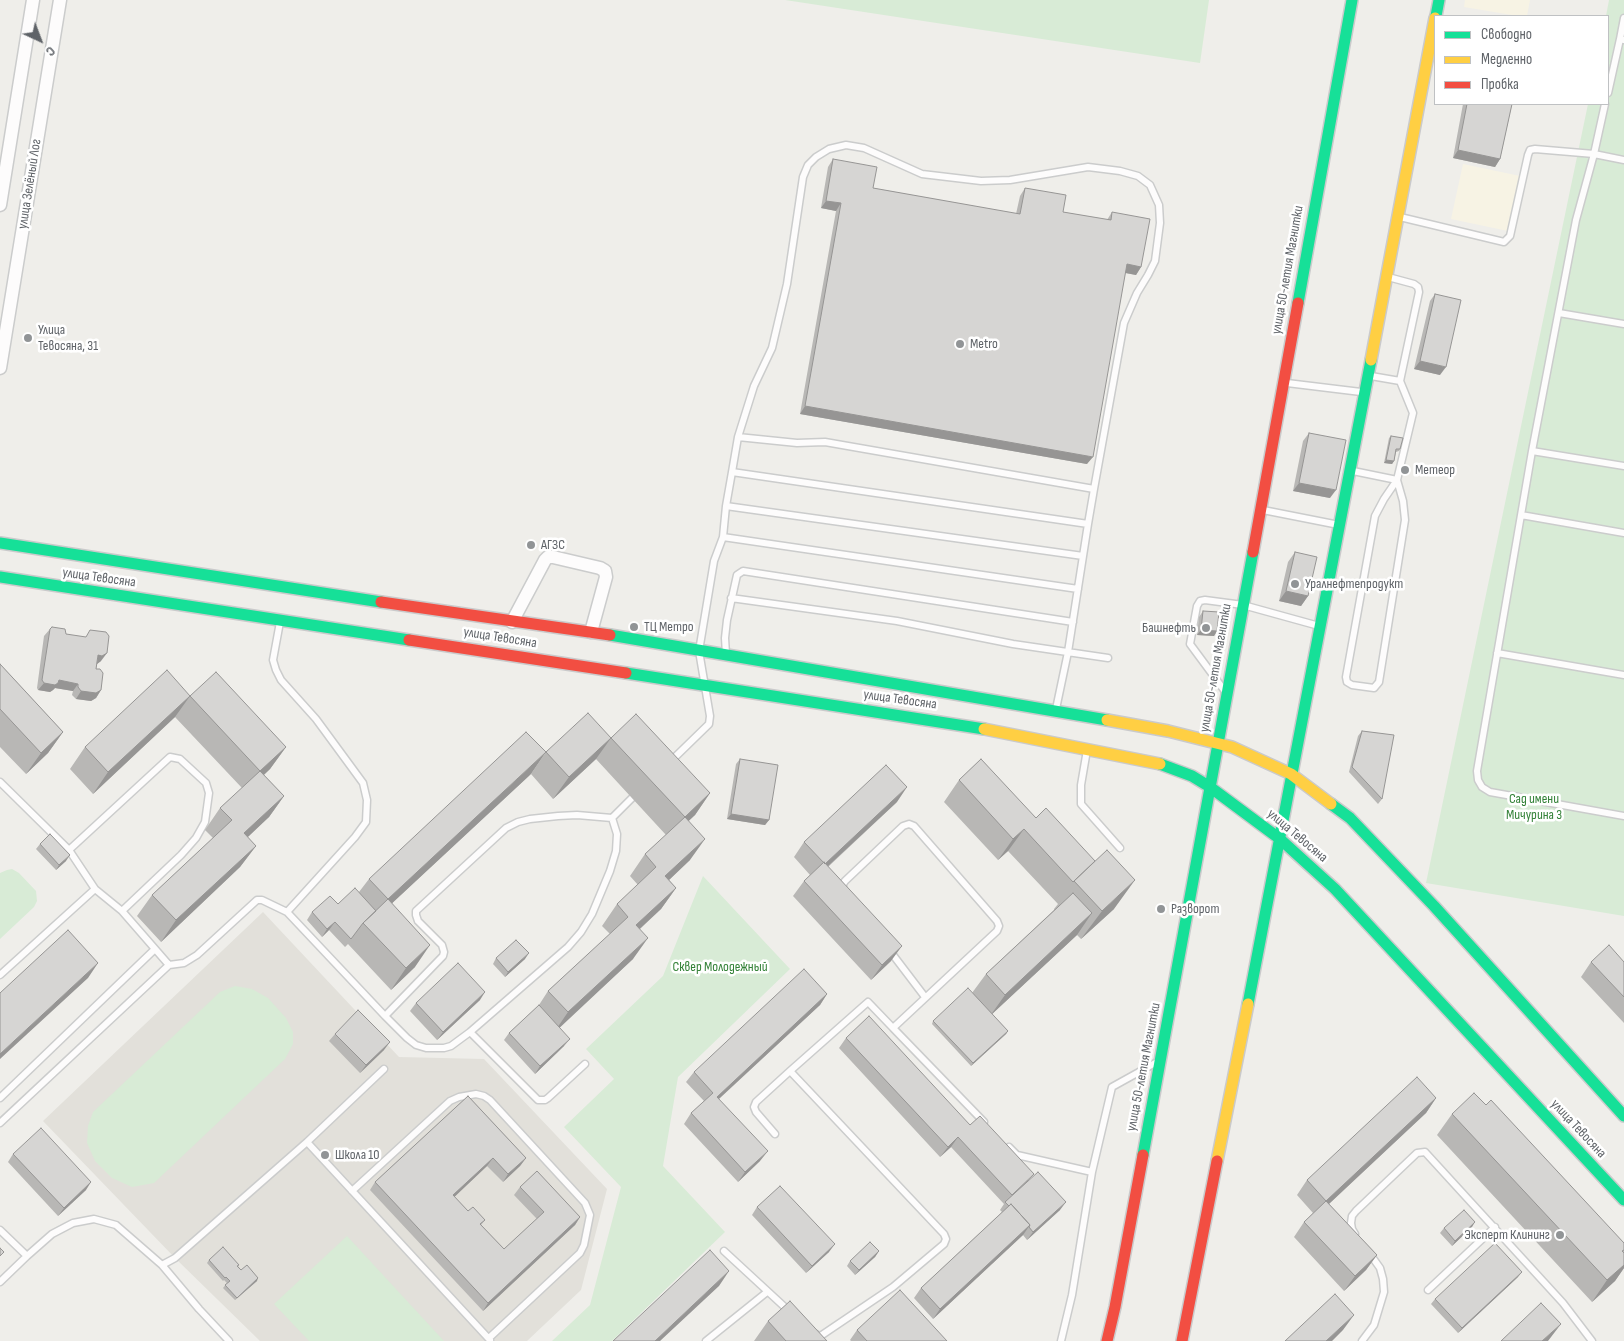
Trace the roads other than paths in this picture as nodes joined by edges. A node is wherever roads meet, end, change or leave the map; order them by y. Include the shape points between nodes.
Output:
1 (33, 0) edge
2 (60, 0) edge
3 (1352, 0) edge
4 (1439, 0) edge
5 (1435, 15) edge
6 (1624, 18) edge
7 (1434, 22) edge
8 (1622, 39) edge
9 (1609, 90) edge
10 (1605, 105) edge
11 (1594, 154) junction
12 (1624, 160) edge
13 (0, 205) edge
14 (1398, 217) junction
15 (1387, 276) junction
16 (1558, 313) junction
17 (1624, 324) edge
18 (0, 368) edge
19 (1368, 375) junction
20 (1400, 381) junction
21 (1283, 382) junction
22 (1365, 393) junction
23 (738, 437) junction
24 (1532, 451) junction
25 (1624, 466) edge
26 (1350, 471) junction
27 (732, 472) junction
28 (1397, 480) junction
29 (1094, 489) junction
30 (726, 506) junction
31 (1260, 510) junction
32 (1521, 515) junction
33 (1088, 524) junction
34 (1340, 525) junction
35 (1624, 533) edge
36 (723, 537) junction
37 (0, 542) edge
38 (1083, 556) junction
39 (0, 577) edge
40 (1078, 589) junction
41 (731, 598) junction
42 (1242, 605) junction
43 (280, 620) junction
44 (512, 622) junction
45 (1073, 622) junction
46 (1321, 627) junction
47 (590, 632) junction
48 (700, 652) junction
49 (1068, 652) junction
50 (1497, 653) junction
51 (726, 656) junction
52 (1108, 658) dead end
53 (1624, 675) edge
54 (705, 685) junction
55 (1226, 693) junction
56 (1056, 710) junction
57 (1218, 743) junction
58 (1088, 748) junction
59 (664, 768) edge
60 (1291, 774) junction
61 (0, 782) edge
62 (1210, 787) junction
63 (632, 798) dead end
64 (1624, 816) edge
65 (612, 818) junction
66 (1280, 839) junction
67 (1120, 848) dead end
68 (69, 850) junction
69 (95, 889) junction
70 (850, 899) edge
71 (122, 911) junction
72 (288, 912) junction
73 (884, 944) edge
74 (155, 949) junction
75 (169, 965) junction
76 (0, 975) edge
77 (925, 997) junction
78 (384, 1016) junction
79 (893, 1028) junction
80 (470, 1032) junction
81 (1160, 1060) junction
82 (585, 1064) dead end
83 (384, 1069) dead end
84 (790, 1071) junction
85 (0, 1098) edge
86 (1624, 1116) edge
87 (0, 1124) edge
88 (989, 1127) edge
89 (776, 1134) dead end
90 (1003, 1141) edge
91 (307, 1142) junction
92 (1092, 1172) junction
93 (352, 1191) junction
94 (1624, 1200) edge
95 (1495, 1227) junction
96 (0, 1230) edge
97 (1360, 1242) edge
98 (1365, 1248) edge
99 (724, 1251) dead end
100 (27, 1256) junction
101 (162, 1265) junction
102 (0, 1282) edge
103 (1428, 1290) dead end
104 (767, 1292) junction
105 (797, 1318) edge
106 (812, 1331) edge
107 (821, 1339) edge
108 (490, 1340) edge
109 (229, 1341) edge
110 (706, 1341) edge
111 (1061, 1341) edge
112 (1107, 1341) edge
113 (1182, 1341) edge
114 (1362, 1341) edge
115 (1592, 1341) edge

1 - 13 street, улица Зелёный Лог
2 - 18 street, улица Зелёный Лог
3 - 21 main road, улица 50-летия Магнитки
4 - 5 main road
6 - 8 lane
7 - 14 main road
8 - 9 lane
10 - 11 lane
11 - 12 lane
11 - 14 lane via 1530,150 1510,236 1504,242
11 - 16 lane via 1576,220
14 - 15 main road
15 - 19 main road
15 - 20 lane via 1414,284 1419,289
16 - 17 lane
16 - 24 lane
19 - 20 lane
19 - 22 main road
20 - 28 lane via 1413,413
21 - 22 lane
21 - 31 main road, улица 50-летия Магнитки
22 - 26 main road
23 - 27 lane
23 - 29 lane via 797,443 825,442
23 - 29 lane via 754,386 772,348 803,176 816,157 830,148 846,145 864,148 922,174 981,181 1010,180 1088,167 1120,171 1138,176 1150,185 1159,205 1160,223 1154,261 1124,323
24 - 25 lane
24 - 32 lane
26 - 28 lane
26 - 34 main road
27 - 30 lane
27 - 33 lane
28 - 28 lane via 1405,520 1379,682 1374,688 1352,685 1346,676 1375,516
29 - 33 lane
30 - 36 lane
30 - 38 lane
31 - 34 lane
31 - 42 main road, улица 50-летия Магнитки
32 - 35 lane
32 - 50 lane
33 - 38 lane
34 - 46 main road
36 - 40 lane
36 - 48 lane via 714,561
37 - 44 main road, улица Тевосяна
38 - 40 lane
39 - 43 main road, улица Тевосяна
40 - 45 lane
41 - 45 lane via 739,572 747,571
41 - 49 lane via 897,621
41 - 51 lane via 725,638
42 - 46 lane
42 - 55 main road, улица 50-летия Магнитки
42 - 55 lane via 1202,600 1198,603 1194,624 1191,646
43 - 54 main road, улица Тевосяна
43 - 72 lane via 273,660 276,670 354,771 367,800 366,822 356,837
44 - 47 main road, улица Тевосяна
44 - 47 street via 545,560 553,557 605,571
45 - 49 lane
46 - 60 main road
47 - 48 main road, улица Тевосяна
48 - 51 main road, улица Тевосяна
48 - 54 lane
49 - 52 lane
49 - 56 lane
50 - 53 lane
50 - 64 lane via 1477,771 1482,786 1490,792
51 - 56 main road, улица Тевосяна
54 - 58 main road, улица Тевосяна via 972,726
54 - 59 lane via 710,716 708,724
55 - 57 main road, улица 50-летия Магнитки
56 - 57 main road, улица Тевосяна
57 - 60 main road, улица Тевосяна
57 - 62 main road, улица 50-летия Магнитки
58 - 62 main road, улица Тевосяна via 1159,764 1192,776
58 - 67 lane via 1081,804
60 - 66 main road
60 - 86 main road, улица Тевосяна via 1350,818
61 - 68 lane
62 - 66 main road, улица Тевосяна
62 - 81 main road, улица 50-летия Магнитки
63 - 65 lane
65 - 78 lane via 558,816 530,819 506,828 416,911 418,922 444,948 443,956
65 - 80 lane via 616,851 592,914 581,932
66 - 94 main road, улица Тевосяна via 1335,889
66 - 113 main road
68 - 69 lane
68 - 71 lane via 170,757 180,758 202,779 208,787 209,798 205,822 196,838
69 - 71 lane
69 - 76 lane
70 - 77 lane via 843,884 903,826 909,824 998,921 997,931
71 - 74 lane
72 - 75 lane via 257,900 197,955 184,963
72 - 78 lane
73 - 77 lane
74 - 75 lane
74 - 85 lane
75 - 87 lane
77 - 79 lane
78 - 80 lane via 416,1045 426,1048 451,1046
79 - 84 lane via 868,1002
79 - 88 lane
80 - 82 lane via 538,1100 548,1098
81 - 92 lane via 1112,1088
81 - 112 main road, улица 50-летия Магнитки
83 - 91 lane
84 - 89 lane via 754,1107
84 - 107 lane via 938,1226 946,1239 893,1287
90 - 92 lane via 1016,1155
91 - 93 lane
91 - 101 lane via 175,1258
92 - 111 lane via 1072,1296
93 - 108 lane
93 - 108 lane via 450,1101 476,1094 490,1100 585,1202 590,1215 580,1253
95 - 97 lane via 1423,1151 1417,1153 1352,1216 1352,1229
95 - 103 lane
95 - 115 lane via 1563,1303
96 - 100 lane
98 - 114 lane via 1380,1268 1384,1292 1374,1326
99 - 104 lane
100 - 101 lane via 52,1234 73,1223 94,1219 116,1225
100 - 102 lane
101 - 109 lane
104 - 105 lane
104 - 110 lane
106 - 107 lane

